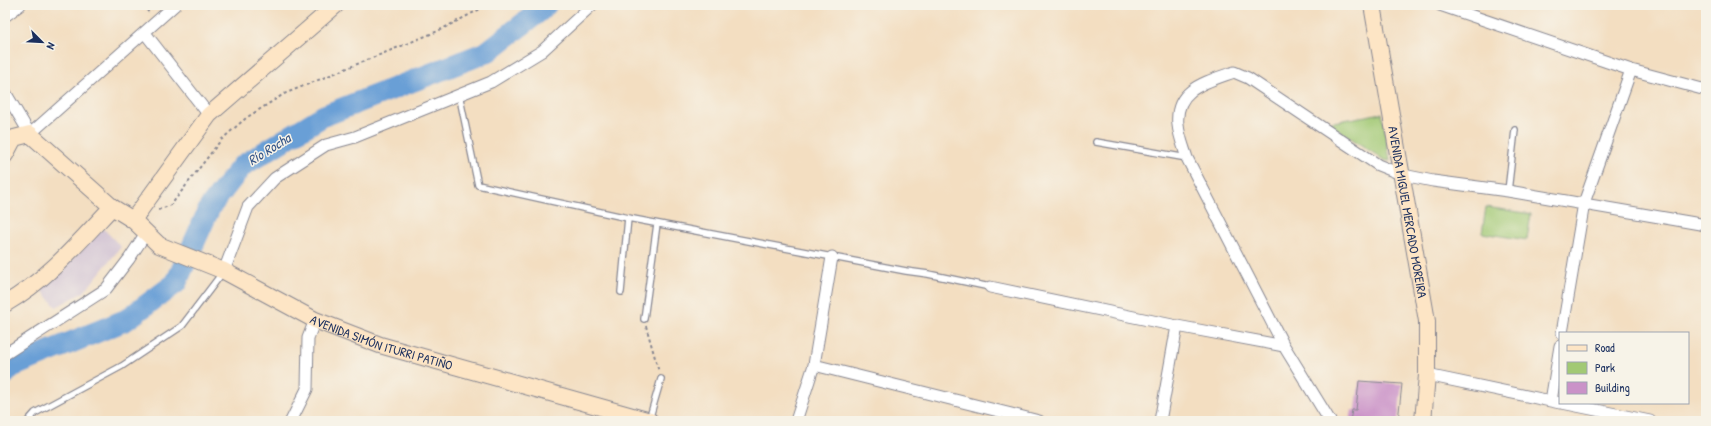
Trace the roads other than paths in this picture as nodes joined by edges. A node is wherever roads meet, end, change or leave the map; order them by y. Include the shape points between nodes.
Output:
1 (20, 5) edge
2 (175, 5) edge
3 (336, 5) edge
4 (592, 5) edge
5 (1372, 5) edge
6 (1440, 5) edge
7 (5, 16) edge
8 (145, 33) junction
9 (1631, 70) junction
10 (1706, 90) edge
11 (5, 92) edge
12 (459, 94) junction
13 (209, 115) junction
14 (1515, 130) dead end
15 (30, 134) junction
16 (1096, 142) dead end
17 (5, 155) edge
18 (1187, 158) junction
19 (1403, 175) junction
20 (1508, 191) junction
21 (1584, 204) junction
22 (112, 207) junction
23 (628, 218) junction
24 (133, 220) junction
25 (656, 224) junction
26 (1706, 225) edge
27 (146, 233) junction
28 (832, 257) junction
29 (224, 271) junction
30 (990, 287) joint
31 (621, 292) dead end
32 (5, 304) edge
33 (644, 319) road end
34 (315, 320) junction
35 (1177, 326) junction
36 (1562, 332) edge
37 (1284, 346) junction
38 (5, 354) edge
39 (814, 365) junction
40 (1559, 365) edge
41 (1427, 375) junction
42 (661, 379) road end
43 (1557, 402) edge
44 (1567, 404) edge
45 (28, 421) edge
46 (291, 421) edge
47 (649, 421) edge
48 (796, 421) edge
49 (1039, 421) edge
50 (1160, 421) edge
51 (1330, 421) edge
52 (1423, 421) edge
53 (1650, 421) edge

1 - 7 street
2 - 8 street
3 - 13 street
4 - 12 street via 542,51 491,82
5 - 19 street, AVENIDA MIGUEL MERCADO MOREIRA
6 - 9 street
8 - 13 street
8 - 15 street
9 - 10 street
9 - 21 street
11 - 15 street, AVENIDA SIMÓN ITURRI PATIÑO
12 - 23 lane via 478,185
12 - 29 street via 355,136 326,144 275,178 248,207
13 - 24 street
14 - 20 lane
15 - 17 street via 14,138
15 - 22 street, AVENIDA SIMÓN ITURRI PATIÑO
16 - 18 lane
18 - 19 street via 1178,126 1178,108 1184,95 1205,82 1234,72 1248,78 1378,165
18 - 37 street
19 - 20 street
19 - 41 street, AVENIDA MIGUEL MERCADO MOREIRA via 1427,321
20 - 21 street
21 - 26 street
21 - 36 street
22 - 24 street, AVENIDA SIMÓN ITURRI PATIÑO
22 - 32 street via 57,265 23,294
23 - 25 lane
23 - 31 lane
24 - 27 street, AVENIDA SIMÓN ITURRI PATIÑO
25 - 28 lane
25 - 33 lane
27 - 29 street, AVENIDA SIMÓN ITURRI PATIÑO via 159,245
27 - 38 street via 106,289
28 - 30 lane
28 - 39 street
29 - 34 street, AVENIDA SIMÓN ITURRI PATIÑO
29 - 45 lane via 182,326 122,366 35,413
30 - 35 street
34 - 46 street via 308,338 307,389
34 - 47 street, AVENIDA SIMÓN ITURRI PATIÑO via 380,344
35 - 37 street
35 - 50 street
37 - 51 street
39 - 48 street
39 - 49 street
40 - 43 street
41 - 43 street
41 - 52 street, AVENIDA MIGUEL MERCADO MOREIRA
42 - 47 lane
44 - 53 street

